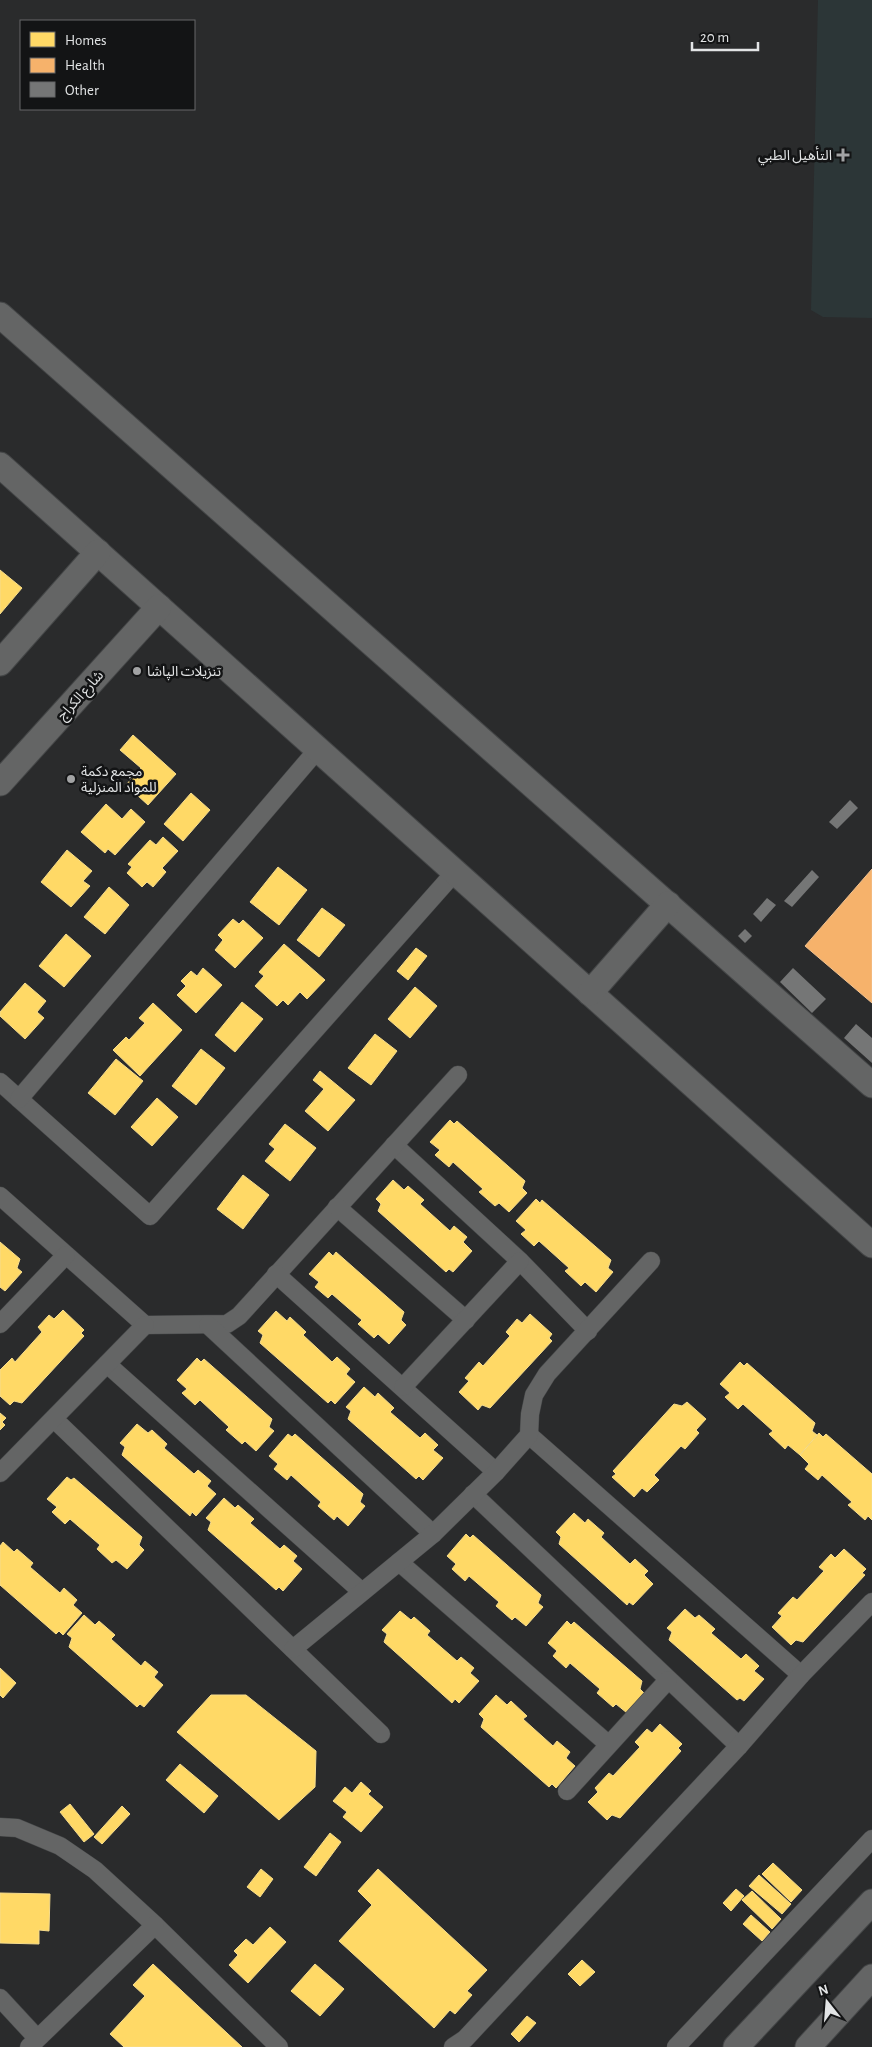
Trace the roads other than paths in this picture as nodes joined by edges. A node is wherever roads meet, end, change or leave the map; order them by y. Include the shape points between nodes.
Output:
1 (0, 315) edge
2 (0, 465) edge
3 (98, 552) junction
4 (159, 607) junction
5 (0, 662) edge
6 (318, 749) junction
7 (0, 784) edge
8 (455, 872) junction
9 (668, 904) junction
10 (590, 992) junction
11 (458, 1075) dead end
12 (0, 1082) edge
13 (872, 1085) edge
14 (19, 1098) junction
15 (394, 1145) junction
16 (0, 1196) edge
17 (337, 1207) junction
18 (872, 1245) edge
19 (66, 1255) junction
20 (520, 1261) junction
21 (650, 1261) dead end
22 (276, 1274) junction
23 (466, 1320) junction
24 (0, 1324) edge
25 (145, 1325) junction
26 (208, 1325) junction
27 (588, 1331) junction
28 (107, 1364) junction
29 (403, 1387) junction
30 (54, 1418) junction
31 (529, 1435) junction
32 (496, 1472) junction
33 (0, 1473) edge
34 (474, 1494) junction
35 (433, 1534) junction
36 (399, 1562) junction
37 (362, 1592) junction
38 (872, 1602) edge
39 (292, 1649) junction
40 (801, 1675) junction
41 (668, 1680) junction
42 (381, 1734) dead end
43 (608, 1744) junction
44 (739, 1746) junction
45 (567, 1791) dead end
46 (0, 1827) edge
47 (872, 1839) edge
48 (872, 1902) edge
49 (155, 1925) junction
50 (872, 1977) edge
51 (0, 1998) edge
52 (33, 2043) edge
53 (279, 2047) edge
54 (453, 2047) edge
55 (676, 2047) edge
56 (736, 2047) edge
57 (808, 2047) edge

1 - 9 street
2 - 3 street
3 - 4 street
3 - 5 street
4 - 6 street
4 - 7 street, شارع الكراج
6 - 8 street
6 - 14 street
8 - 10 street
8 - 14 street via 150,1216
9 - 10 street
9 - 13 street
10 - 18 street
11 - 15 street
12 - 14 street
15 - 17 street
15 - 20 street
16 - 19 street
17 - 22 street
17 - 23 street
19 - 24 street
19 - 25 street
20 - 23 street
20 - 27 street
21 - 27 street
22 - 26 street via 239,1316 227,1324
22 - 29 street
23 - 29 street
25 - 26 street
25 - 28 street
26 - 35 street
27 - 31 street via 547,1374 534,1395
28 - 30 street
28 - 37 street
29 - 32 street
30 - 33 street
30 - 39 street
31 - 32 street
31 - 40 street
32 - 34 street
34 - 35 street
34 - 41 street
35 - 36 street
36 - 37 street
36 - 43 street
37 - 39 street
38 - 40 street
39 - 42 street
40 - 44 street
41 - 43 street
41 - 44 street
43 - 45 street
44 - 54 street
46 - 49 street via 17,1828 60,1846 95,1870
47 - 55 street
48 - 56 street
49 - 52 street
49 - 53 street
50 - 57 street
51 - 52 street

